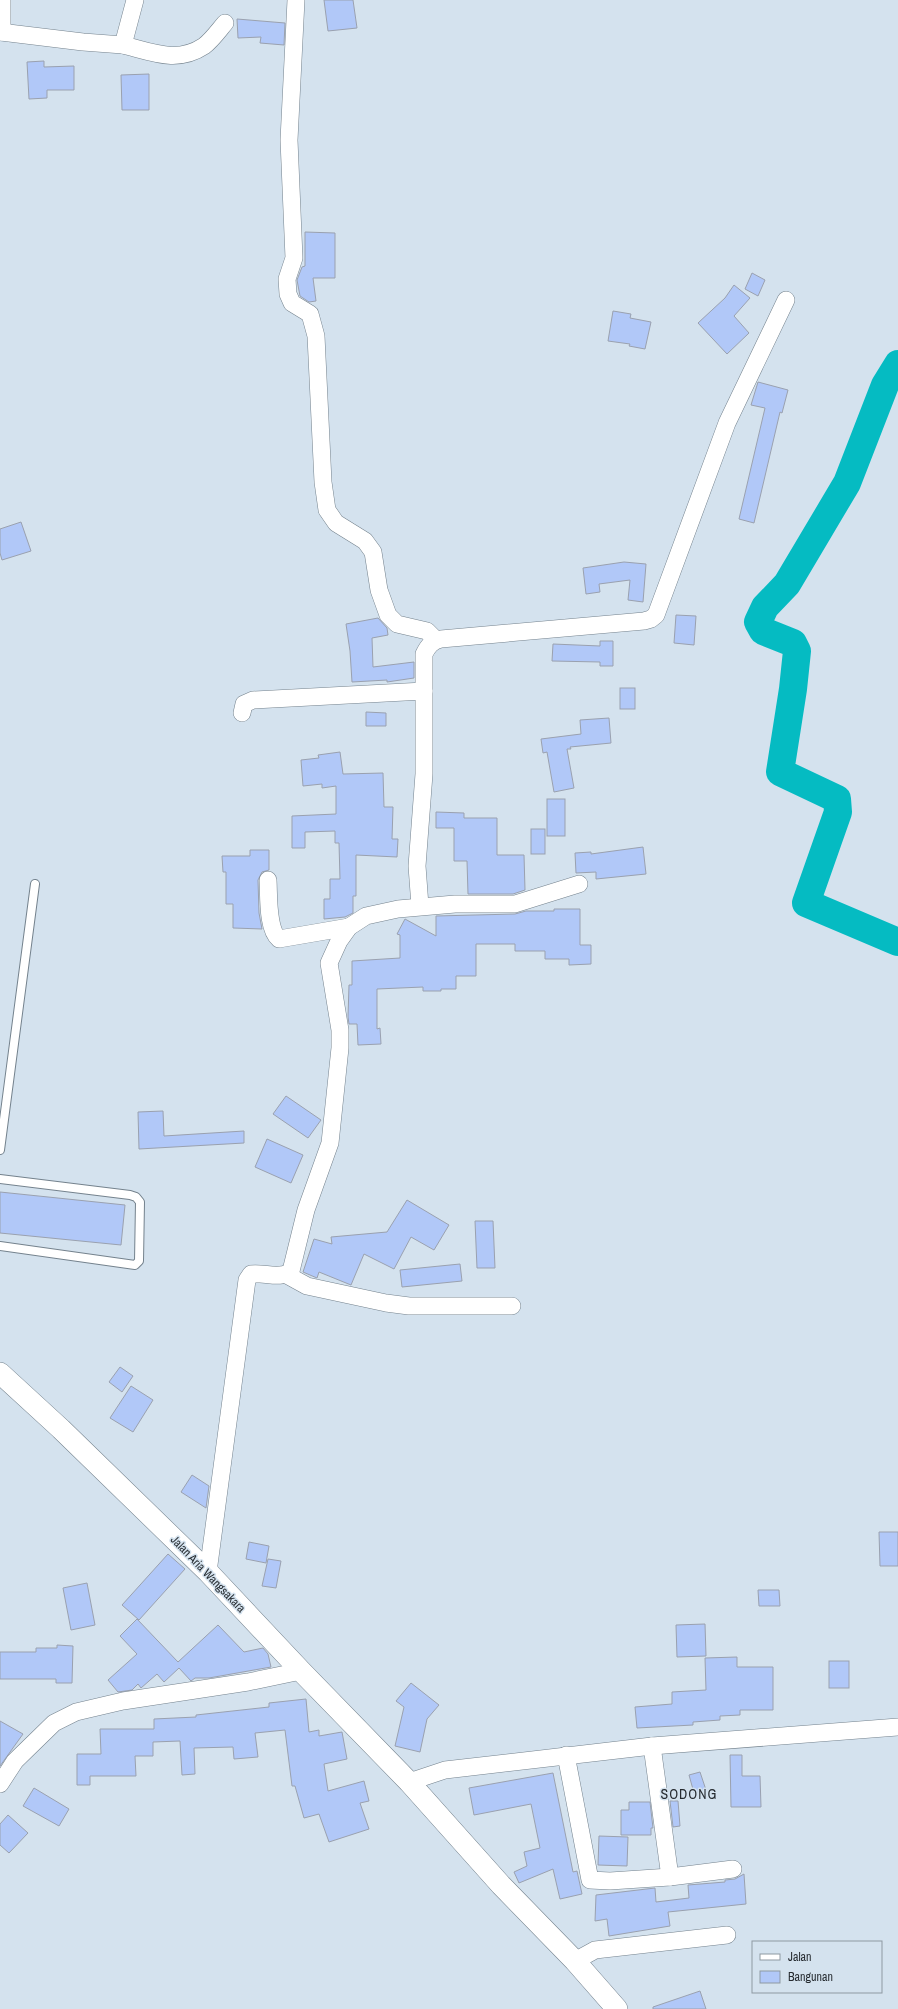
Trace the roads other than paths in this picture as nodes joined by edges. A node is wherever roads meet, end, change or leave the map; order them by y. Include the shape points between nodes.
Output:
1 (2, 0) edge
2 (135, 0) edge
3 (296, 0) edge
4 (226, 23) dead end
5 (1, 32) edge
6 (123, 45) junction
7 (786, 300) dead end
8 (436, 640) junction
9 (424, 691) junction
10 (242, 713) dead end
11 (268, 880) dead end
12 (34, 884) dead end
13 (579, 884) dead end
14 (420, 906) junction
15 (349, 927) junction
16 (0, 1150) edge
17 (0, 1179) edge
18 (0, 1246) edge
19 (287, 1275) junction
20 (512, 1306) dead end
21 (0, 1373) edge
22 (208, 1572) junction
23 (300, 1671) junction
24 (898, 1727) edge
25 (652, 1746) junction
26 (566, 1756) junction
27 (409, 1782) junction
28 (0, 1784) edge
29 (733, 1869) dead end
30 (670, 1877) junction
31 (727, 1936) dead end
32 (575, 1961) junction
33 (617, 2009) edge

1 - 5 street
2 - 6 street
3 - 8 street via 289,140 294,258 287,279 288,294 292,303 310,314 316,336 323,482 327,510 336,523 365,541 373,552 379,590 388,615 397,624 427,631
4 - 6 street via 205,45 189,53 171,57
5 - 6 street
7 - 8 street via 727,423 656,615 644,621
8 - 9 street via 427,647 424,654
9 - 10 street via 252,700 244,704
9 - 14 street via 424,774 417,866
11 - 15 street via 271,923 274,935 279,939
12 - 16 lane
13 - 14 street via 515,904
14 - 15 street via 366,916
15 - 19 street via 329,963 340,1030 330,1143 306,1210 292,1271
17 - 18 lane via 130,1196 136,1197 140,1202 139,1261 135,1265
19 - 20 street via 307,1286 394,1304
19 - 22 street via 251,1274 247,1280
21 - 22 street, Jalan Aria Wangsakara
22 - 23 street, Jalan Aria Wangsakara
23 - 27 street, Jalan Aria Wangsakara
23 - 28 street via 248,1682 123,1701 76,1712 54,1723 15,1761
24 - 25 street
25 - 26 street
25 - 30 street
26 - 27 street via 445,1770
26 - 30 street via 590,1880
27 - 32 street, Jalan Aria Wangsakara via 501,1885
29 - 30 street
31 - 32 street via 595,1950
32 - 33 street, Jalan Aria Wangsakara

